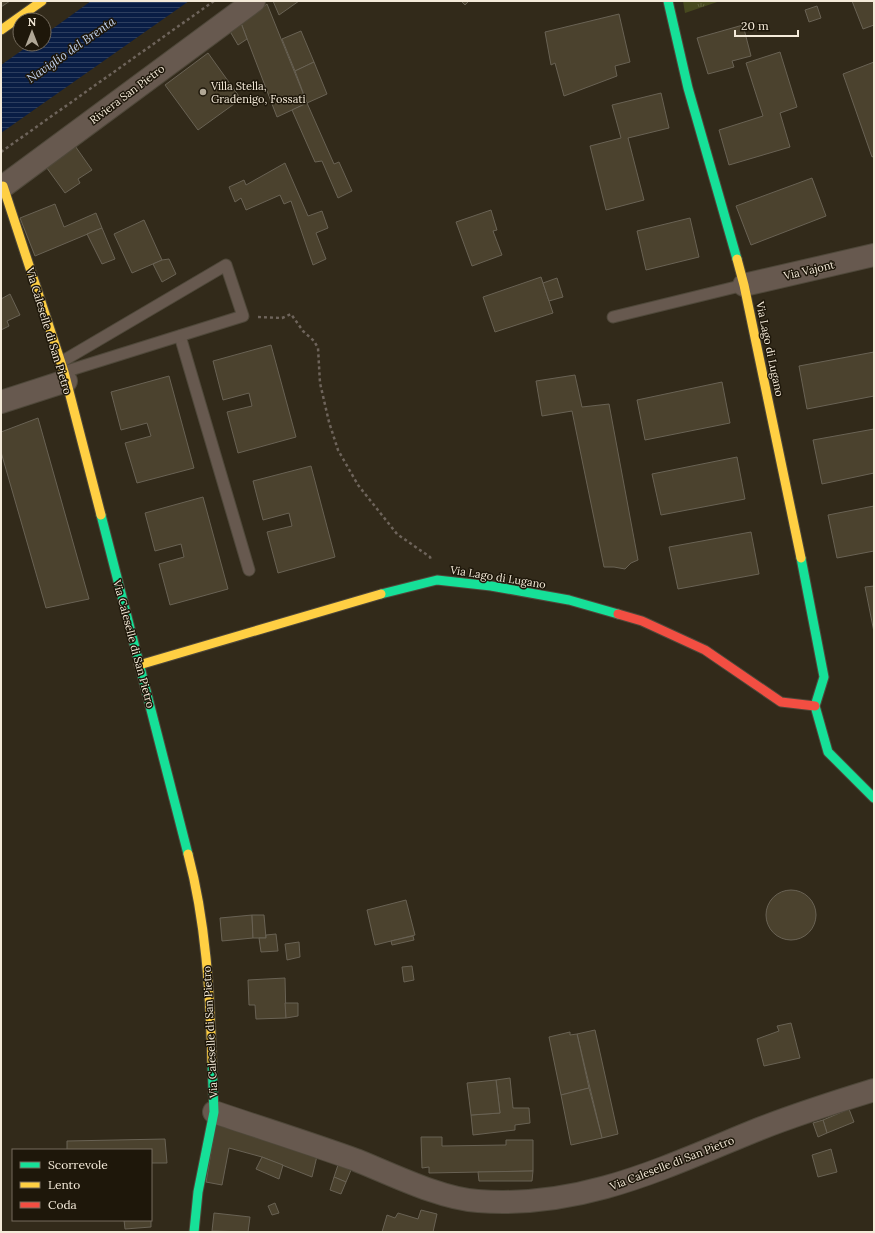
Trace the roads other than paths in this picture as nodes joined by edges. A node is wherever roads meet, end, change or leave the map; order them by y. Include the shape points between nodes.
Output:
1 (42, 1) edge
2 (254, 1) edge
3 (668, 1) edge
4 (1, 30) edge
5 (2, 187) edge
6 (874, 255) edge
7 (744, 285) junction
8 (613, 317) dead end
9 (180, 336) junction
10 (63, 372) junction
11 (1, 402) edge
12 (249, 570) dead end
13 (139, 665) junction
14 (815, 706) junction
15 (874, 798) edge
16 (874, 1090) edge
17 (214, 1112) junction
18 (194, 1232) edge

1 - 4 street
2 - 5 street, Riviera San Pietro
3 - 7 street, Via Lago di Lugano via 688,88
5 - 10 street, Via Caleselle di San Pietro
6 - 7 street, Via Vajont
7 - 8 lane
7 - 14 street, Via Lago di Lugano via 824,677
9 - 10 lane
9 - 10 lane via 243,316 226,265
9 - 12 lane
10 - 11 street
10 - 13 street, Via Caleselle di San Pietro
13 - 14 street, Via Lago di Lugano via 400,588 437,580 491,586 569,600 642,621 705,650 781,702
13 - 17 street, Via Caleselle di San Pietro via 190,861 201,923 210,993
14 - 15 street via 828,752
16 - 17 street, Via Caleselle di San Pietro via 799,1113 602,1190 547,1199 509,1201 477,1201 449,1196 350,1158
17 - 18 street, Via Caleselle di San Pietro via 198,1192

